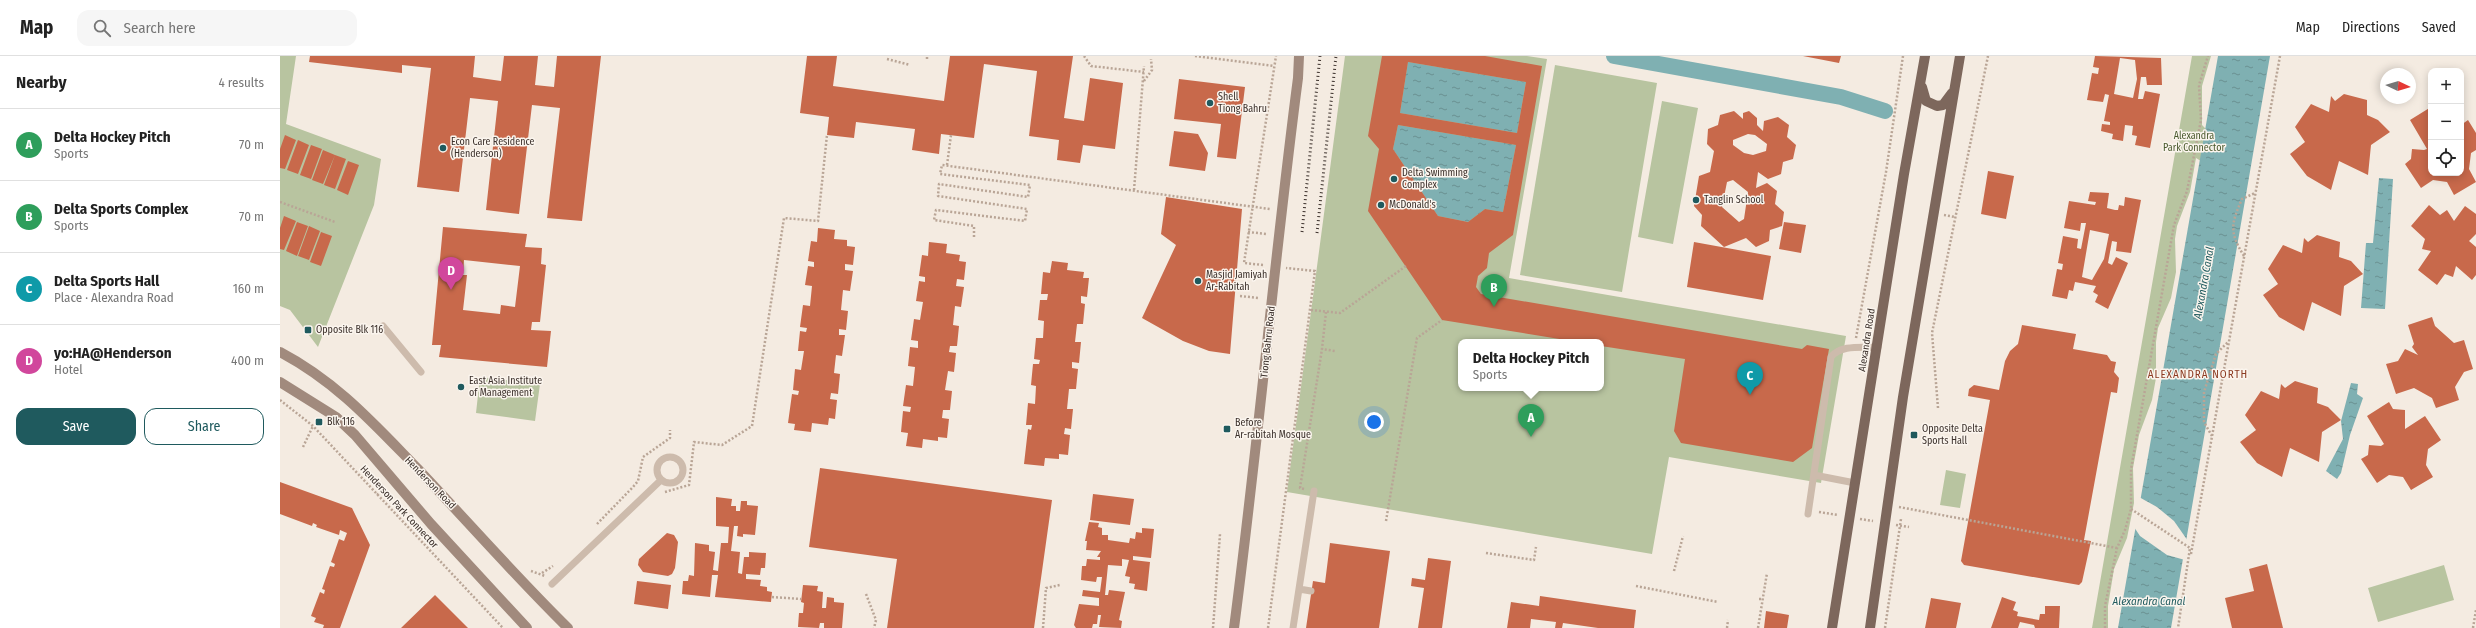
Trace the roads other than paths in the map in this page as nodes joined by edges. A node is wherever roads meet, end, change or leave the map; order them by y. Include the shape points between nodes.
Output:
1 (1299, 56) edge
2 (1925, 56) edge
3 (1960, 56) edge
4 (1922, 81) junction
5 (1955, 89) junction
6 (383, 326) dead end
7 (1878, 347) junction
8 (280, 352) edge
9 (421, 372) dead end
10 (280, 382) edge
11 (1814, 475) junction
12 (661, 480) dead end
13 (1855, 483) junction
14 (1314, 491) road end
15 (1808, 514) dead end
16 (552, 583) road end
17 (1299, 589) junction
18 (1311, 591) dead end
19 (527, 628) edge
20 (568, 628) edge
21 (1234, 628) edge
22 (1293, 628) edge
23 (1832, 628) edge
24 (1870, 628) edge

1 - 21 main road, Tiong Bahru Road
2 - 4 main road, Alexandra Road
3 - 5 main road
4 - 5 main road via 1922,95 1937,106 1943,105
4 - 7 main road, Alexandra Road via 1904,174
5 - 24 main road via 1905,382
6 - 9 lane
7 - 11 lane via 1836,351 1831,357
7 - 13 main road, Alexandra Road
8 - 20 main road, Henderson Road via 324,379 362,411 527,588
10 - 19 main road via 336,417 355,435 436,530
11 - 13 lane
11 - 15 lane
12 - 16 lane
13 - 23 main road, Alexandra Road
14 - 17 lane
17 - 18 lane
17 - 22 lane

